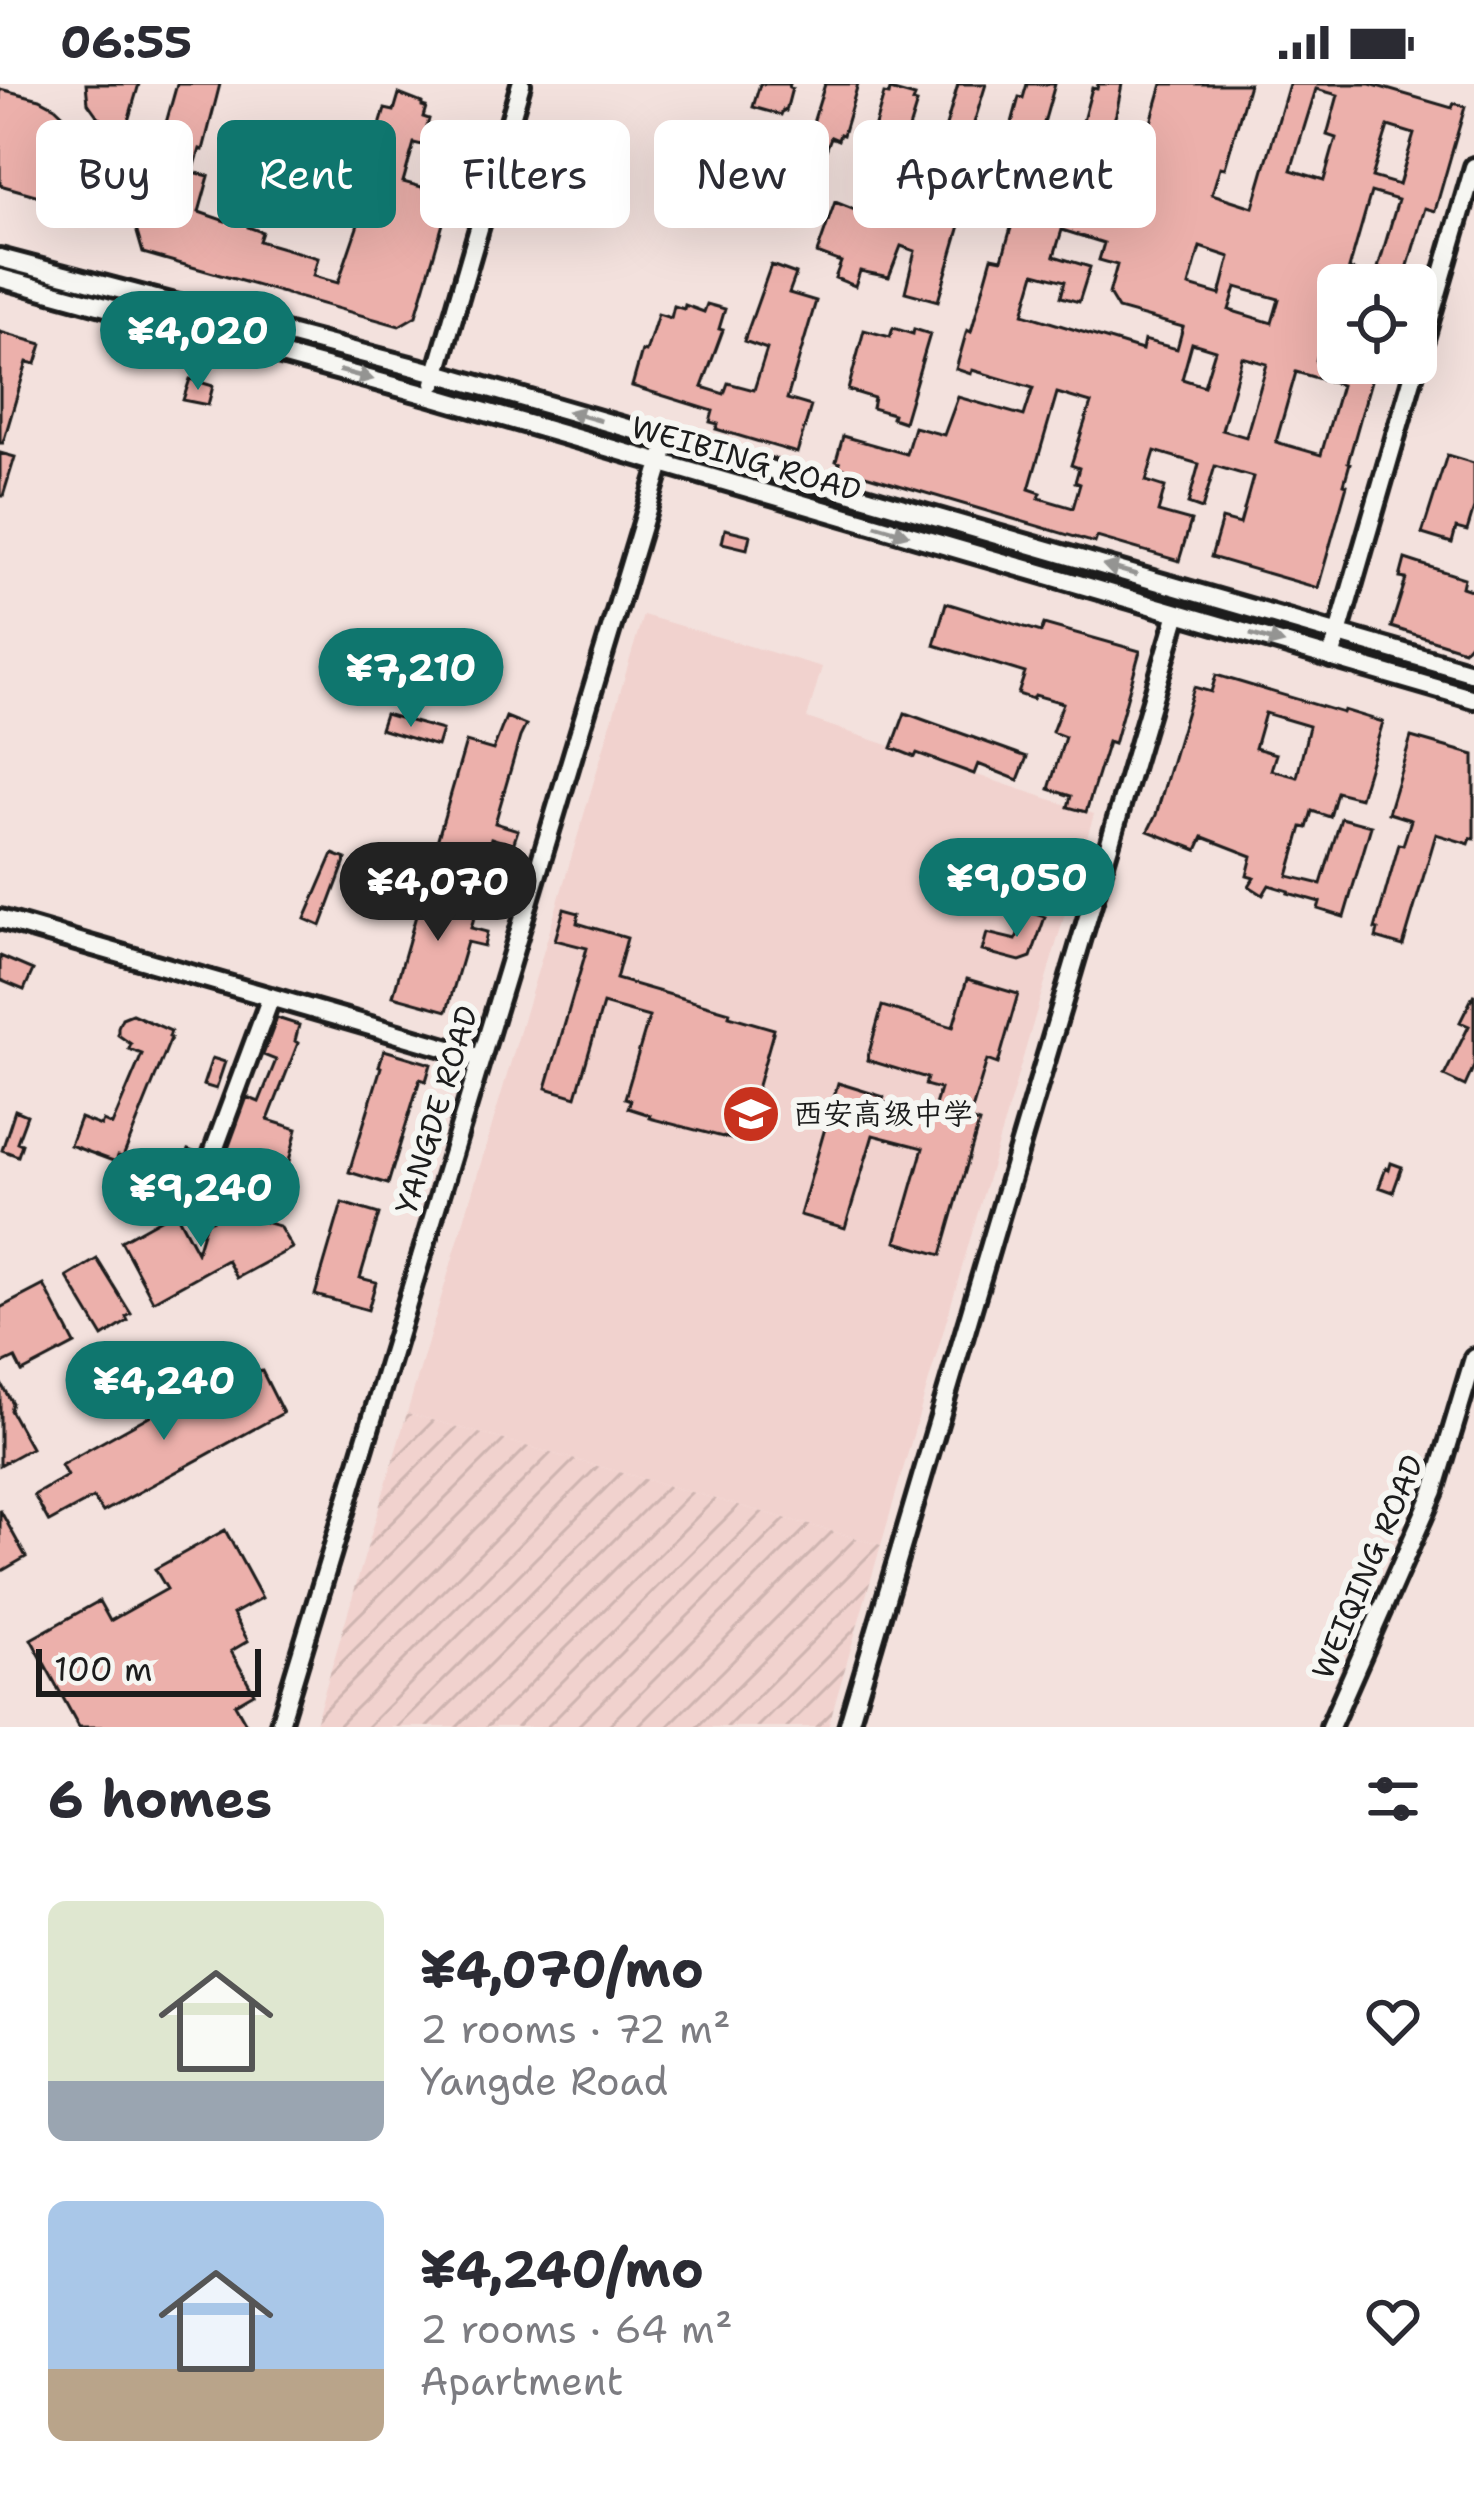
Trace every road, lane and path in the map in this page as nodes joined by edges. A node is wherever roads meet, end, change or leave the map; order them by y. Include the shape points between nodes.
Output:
1 (521, 84) edge
2 (1474, 166) edge
3 (0, 258) edge
4 (0, 278) edge
5 (437, 374) junction
6 (431, 396) junction
7 (668, 440) junction
8 (662, 463) junction
9 (1178, 613) junction
10 (1338, 634) junction
11 (1331, 658) junction
12 (1474, 673) edge
13 (1474, 699) edge
14 (0, 919) edge
15 (271, 998) junction
16 (481, 1058) junction
17 (210, 1160) dead end
18 (1474, 1358) edge
19 (279, 1727) edge
20 (848, 1727) edge
21 (1330, 1727) edge

1 - 5 street
2 - 10 street
3 - 5 street, WEIBING ROAD
4 -> 6 street, WEIBING ROAD
5 - 6 street
7 -> 5 street, WEIBING ROAD
6 - 8 street, WEIBING ROAD
7 - 8 street, YANGDE ROAD
10 -> 7 street, WEIBING ROAD
8 -> 9 street, WEIBING ROAD
8 - 16 street, YANGDE ROAD
9 -> 11 street, WEIBING ROAD
9 - 20 street
10 - 11 street
10 - 12 street, WEIBING ROAD
11 - 13 street, WEIBING ROAD
14 - 15 street
15 - 16 street
15 - 17 street
16 - 19 street, YANGDE ROAD
18 - 21 street, WEIQING ROAD via 1434,1491

